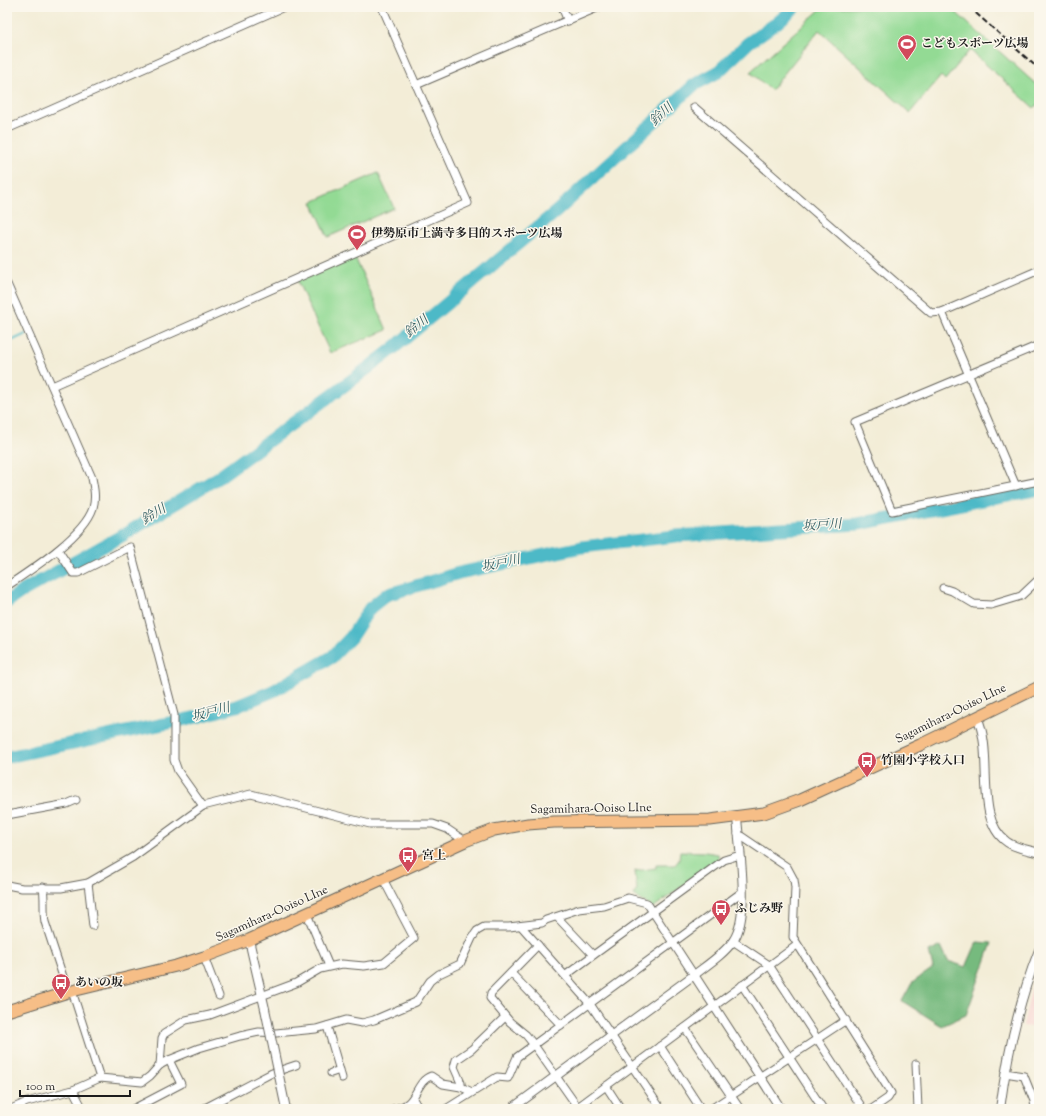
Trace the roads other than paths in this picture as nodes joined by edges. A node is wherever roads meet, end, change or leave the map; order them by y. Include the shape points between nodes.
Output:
1 (284, 7) edge
2 (382, 7) edge
3 (562, 7) edge
4 (599, 7) edge
5 (568, 21) junction
6 (416, 85) junction
7 (694, 107) dead end
8 (7, 129) edge
9 (1039, 270) edge
10 (7, 284) edge
11 (942, 312) junction
12 (1039, 345) edge
13 (969, 374) junction
14 (52, 386) junction
15 (1039, 481) edge
16 (1016, 486) junction
17 (60, 553) junction
18 (1039, 580) edge
19 (7, 586) edge
20 (943, 588) dead end
21 (1039, 686) edge
22 (977, 717) junction
23 (76, 800) dead end
24 (202, 806) junction
25 (7, 814) edge
26 (737, 817) junction
27 (738, 834) junction
28 (465, 841) junction
29 (1039, 852) edge
30 (740, 855) junction
31 (383, 879) junction
32 (88, 883) junction
33 (7, 885) edge
34 (43, 887) junction
35 (742, 892) junction
36 (653, 912) junction
37 (307, 914) junction
38 (557, 917) junction
39 (93, 926) dead end
40 (521, 926) junction
41 (249, 940) junction
42 (733, 941) junction
43 (673, 943) junction
44 (538, 945) junction
45 (797, 945) junction
46 (1039, 950) edge
47 (593, 955) junction
48 (204, 957) junction
49 (769, 965) junction
50 (329, 966) junction
51 (511, 972) junction
52 (566, 975) junction
53 (694, 975) junction
54 (742, 985) junction
55 (70, 992) junction
56 (261, 995) junction
57 (219, 996) dead end
58 (590, 1004) junction
59 (714, 1006) junction
60 (7, 1011) edge
61 (505, 1016) junction
62 (846, 1020) junction
63 (561, 1025) junction
64 (327, 1026) junction
65 (685, 1028) junction
66 (612, 1035) junction
67 (817, 1040) junction
68 (534, 1045) junction
69 (660, 1046) junction
70 (790, 1058) junction
71 (169, 1060) junction
72 (916, 1064) dead end
73 (160, 1065) junction
74 (296, 1065) dead end
75 (633, 1066) junction
76 (340, 1070) junction
77 (331, 1073) dead end
78 (1006, 1073) junction
79 (557, 1075) junction
80 (760, 1077) junction
81 (100, 1078) junction
82 (342, 1078) dead end
83 (606, 1086) junction
84 (461, 1087) junction
85 (73, 1090) junction
86 (472, 1092) junction
87 (731, 1096) junction
88 (413, 1099) junction
89 (577, 1108) edge
90 (11, 1109) edge
91 (83, 1109) edge
92 (132, 1109) edge
93 (202, 1109) edge
94 (286, 1109) edge
95 (393, 1109) edge
96 (419, 1109) edge
97 (446, 1109) edge
98 (511, 1109) edge
99 (621, 1109) edge
100 (661, 1109) edge
101 (701, 1109) edge
102 (711, 1109) edge
103 (740, 1109) edge
104 (781, 1109) edge
105 (823, 1109) edge
106 (863, 1109) edge
107 (872, 1109) edge
108 (918, 1109) edge
109 (1000, 1109) edge
110 (1035, 1109) edge

1 - 8 street
2 - 6 street
3 - 5 street
4 - 5 street
5 - 6 street
6 - 14 street via 468,202
7 - 11 street via 931,313
9 - 11 street
10 - 14 street
11 - 13 street
12 - 13 street
13 - 16 street
13 - 16 street via 855,422 892,511
14 - 17 street via 92,478 95,499 93,510 86,521
15 - 16 street
17 - 19 street
17 - 24 street via 73,573 78,573 130,547 174,715 174,760 178,771
18 - 20 street via 1021,596 991,605 974,604
21 - 22 main road, Sagamihara-Ooiso LIne
22 - 26 main road, Sagamihara-Ooiso LIne via 786,805 764,813
22 - 29 street via 984,736 988,808 994,828 1007,842
23 - 25 street via 67,804
24 - 28 street via 251,794 370,824 433,824 447,829
24 - 32 street via 134,857
26 - 27 street
26 - 28 main road, Sagamihara-Ooiso LIne via 683,821 534,823 494,830
27 - 30 street
27 - 45 street via 792,873 795,887 793,937
28 - 31 main road, Sagamihara-Ooiso LIne
30 - 35 street
30 - 36 street via 724,860
31 - 37 main road, Sagamihara-Ooiso LIne
31 - 50 street via 414,938 384,962 364,966
32 - 34 street via 61,888
32 - 39 street
33 - 34 street via 22,888
34 - 55 street via 46,899 45,922
35 - 42 street via 743,913
35 - 43 street
36 - 38 street via 647,903 628,898 604,906 579,909
36 - 43 street
36 - 47 street
37 - 41 main road, Sagamihara-Ooiso LIne
37 - 50 street
38 - 40 street via 542,923
38 - 47 street
40 - 44 street
40 - 64 street via 484,927 477,932 460,964 430,981 416,1002 374,1020 346,1020
41 - 48 main road, Sagamihara-Ooiso LIne
41 - 56 street
42 - 49 street
42 - 53 street via 720,955
43 - 53 street
43 - 58 street
44 - 51 street
44 - 52 street
45 - 49 street
45 - 62 street
46 - 78 street via 1030,973
47 - 52 street
48 - 55 main road, Sagamihara-Ooiso LIne
48 - 57 street
49 - 54 street
49 - 67 street
50 - 56 street via 296,983
51 - 61 street via 490,993 490,998
51 - 63 street
52 - 58 street
53 - 59 street
53 - 66 street
54 - 59 street
54 - 70 street
55 - 60 main road, Sagamihara-Ooiso LIne
55 - 81 street
56 - 73 street via 210,1015 186,1020 164,1034
56 - 94 street, bridge
58 - 63 street
58 - 66 street
59 - 65 street
59 - 80 street
61 - 68 street via 526,1034
61 - 84 street via 472,1049 456,1060 454,1067
62 - 67 street
62 - 107 street via 891,1093
63 - 68 street
64 - 71 street via 240,1036
64 - 76 street
65 - 69 street
65 - 87 street
66 - 75 street
66 - 79 street
67 - 70 street
67 - 106 street
68 - 79 street
68 - 86 street via 517,1057 508,1078 496,1077
69 - 75 street
69 - 101 street
70 - 80 street
70 - 105 street
71 - 73 street
71 - 92 street via 180,1084
72 - 108 street
73 - 81 street via 142,1082
74 - 93 street via 272,1073
75 - 83 street
75 - 100 street
76 - 77 street
76 - 82 street
78 - 109 street
78 - 110 street via 1024,1076
79 - 89 street
79 - 98 street
80 - 87 street
80 - 104 street
81 - 85 street
83 - 89 street
83 - 99 street
84 - 86 street
84 - 88 street via 443,1084 431,1076 426,1077
85 - 90 street via 27,1102
85 - 91 street
86 - 97 street
87 - 102 street
87 - 103 street
88 - 95 street via 408,1104
88 - 96 street

